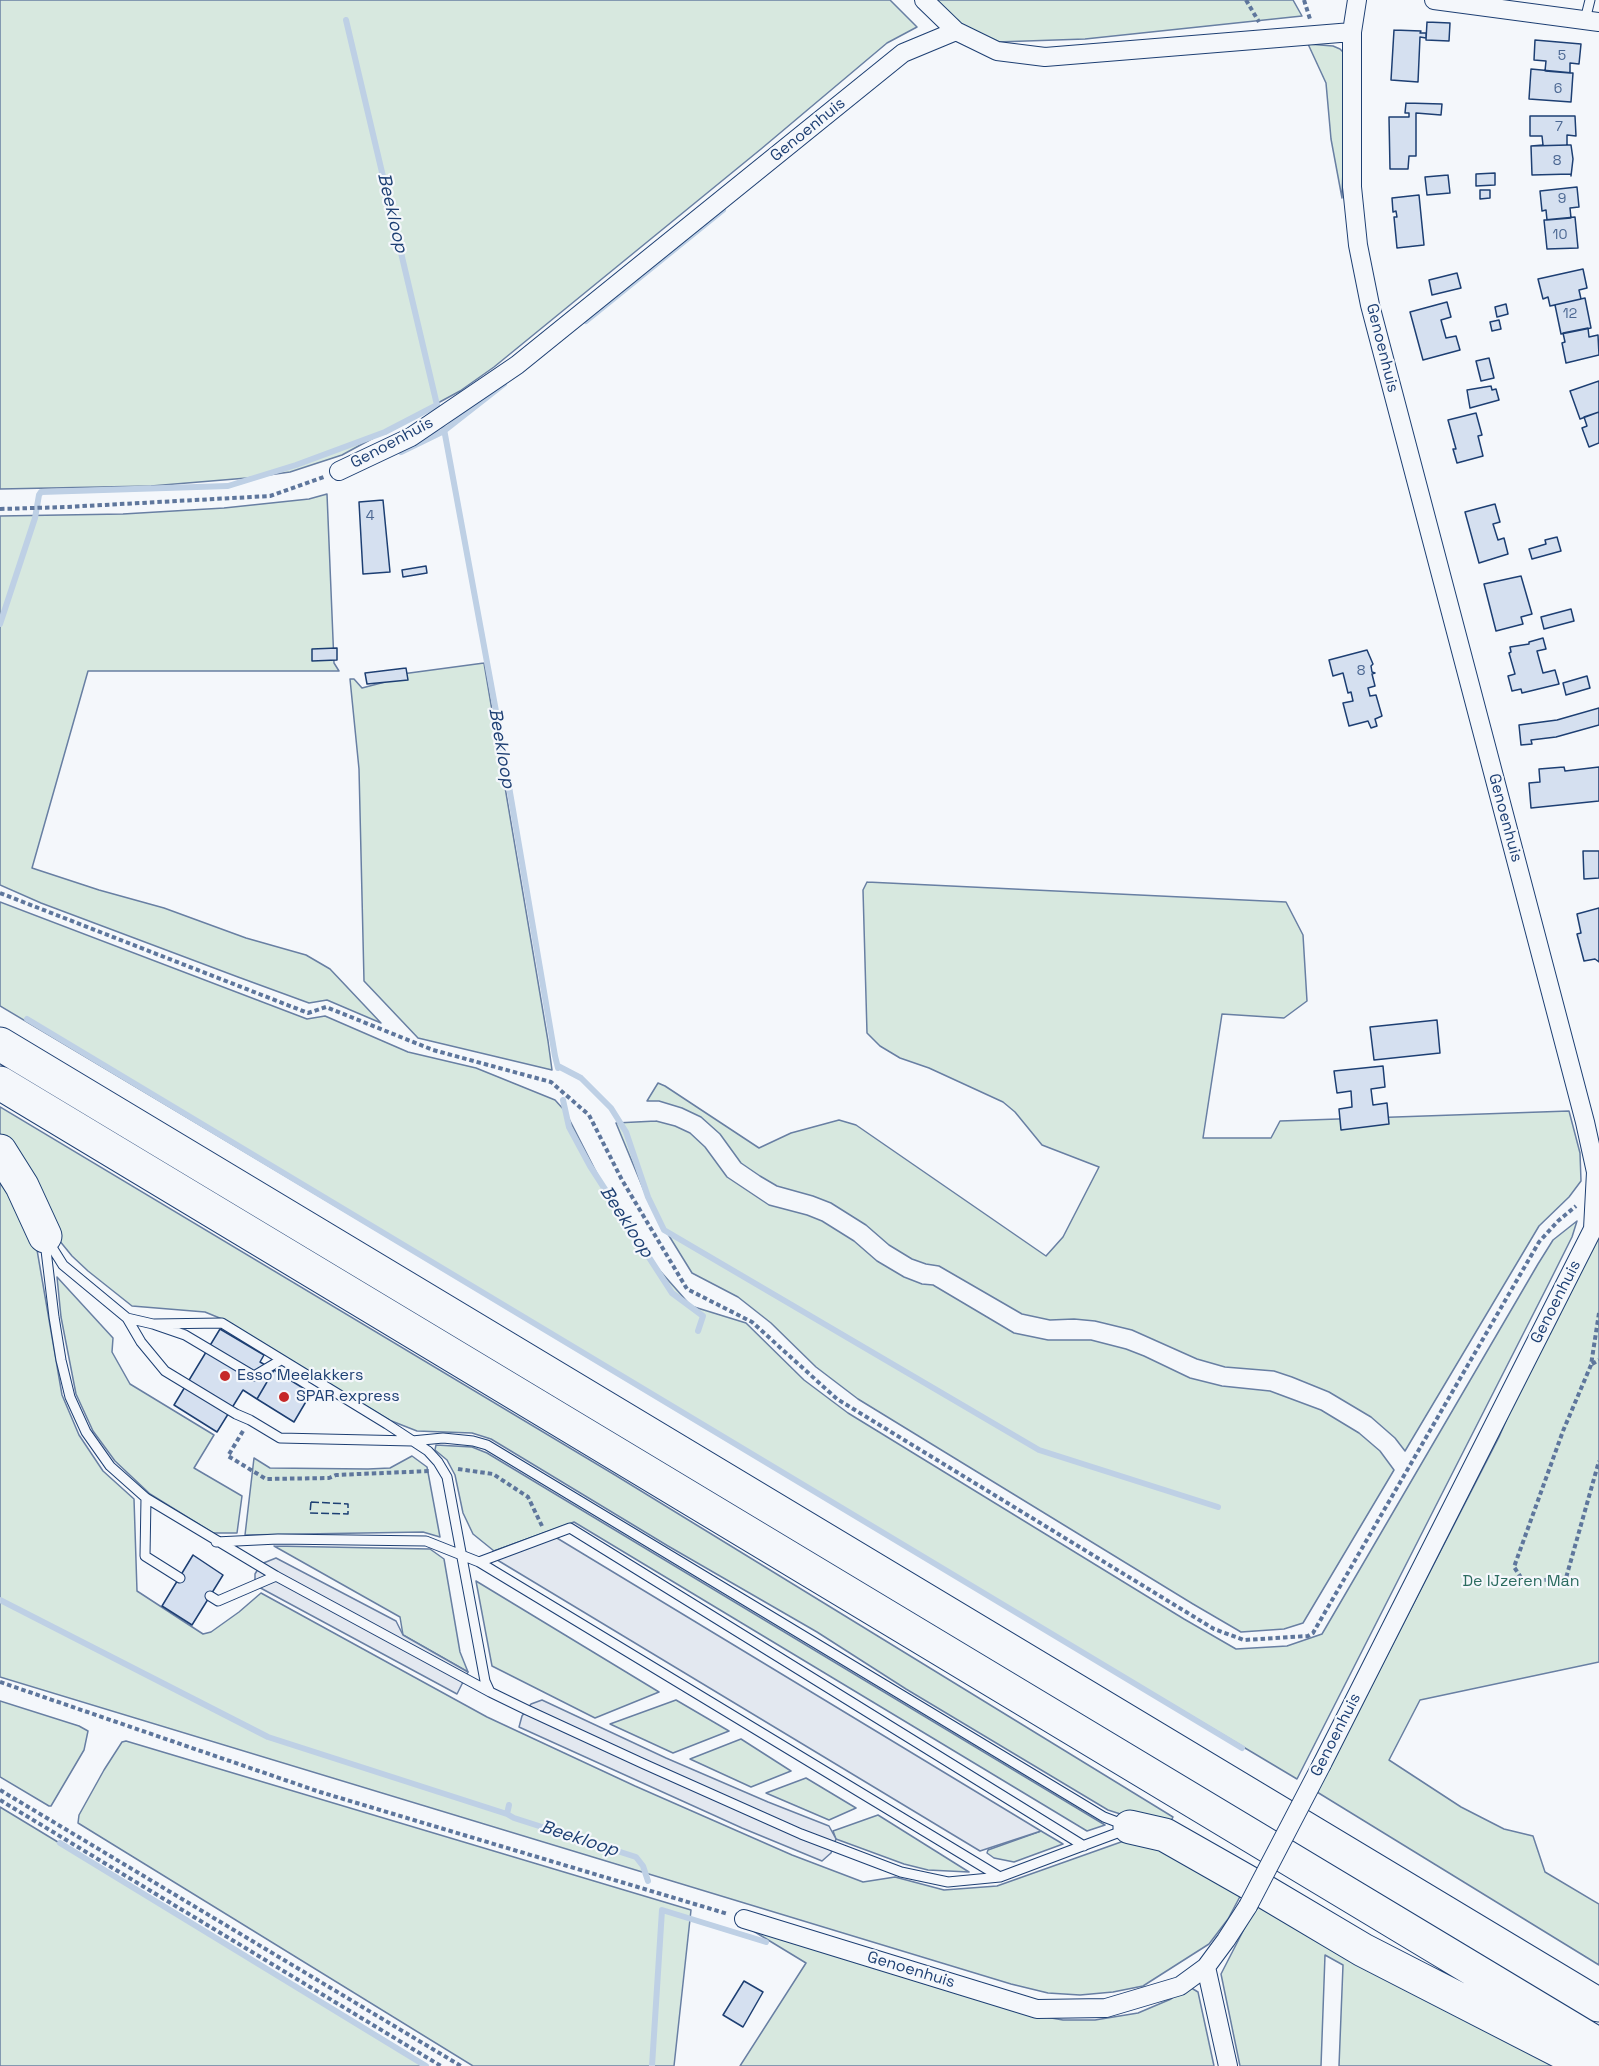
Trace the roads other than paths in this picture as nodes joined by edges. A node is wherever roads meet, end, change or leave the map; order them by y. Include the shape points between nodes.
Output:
1 (924, 0) edge
2 (1357, 0) edge
3 (1434, 0) edge
4 (1590, 0) edge
5 (1592, 21) edge
6 (956, 31) junction
7 (1352, 32) junction
8 (339, 471) road end
9 (0, 1044) edge
10 (0, 1083) edge
11 (1593, 1132) edge
12 (0, 1151) edge
13 (45, 1236) junction
14 (127, 1318) junction
15 (153, 1324) junction
16 (281, 1360) junction
17 (412, 1441) junction
18 (146, 1498) junction
19 (216, 1542) junction
20 (460, 1554) junction
21 (479, 1562) junction
22 (276, 1576) junction
23 (180, 1578) dead end
24 (210, 1596) dead end
25 (490, 1692) junction
26 (1130, 1827) junction
27 (1084, 1846) junction
28 (1000, 1877) junction
29 (744, 1918) road end
30 (1206, 1967) junction
31 (1599, 2005) edge
32 (1599, 2045) edge
33 (1228, 2066) edge
34 (1589, 2066) edge

1 - 6 street
2 - 7 street, Genoenhuis
3 - 5 street
4 - 5 lane
6 - 7 street via 997,51 1045,57
6 - 8 street, Genoenhuis via 903,54 517,365 411,437
7 - 11 street, Genoenhuis via 1352,187 1370,305
9 - 31 highway
10 - 32 highway
11 - 30 street, Genoenhuis, bridge via 1593,1229 1248,1906
12 - 13 highway via 22,1186
13 - 14 lane via 63,1265
13 - 18 lane via 54,1317 70,1397 86,1432 110,1466
14 - 15 lane
14 - 17 lane via 165,1371 280,1438
15 - 16 lane via 222,1323
15 - 16 lane via 185,1335 254,1376
16 - 17 lane
17 - 20 lane via 428,1451 447,1477
17 - 26 lane via 443,1438 487,1445 1104,1817
18 - 19 lane
18 - 23 lane via 145,1556
19 - 20 lane via 426,1541
19 - 22 lane
20 - 21 lane
20 - 25 lane
21 - 27 lane via 570,1528
21 - 28 lane
22 - 24 lane via 218,1601
22 - 25 lane
25 - 28 lane via 801,1834 901,1872 948,1882
26 - 27 lane
26 - 34 highway via 1165,1835 1363,1950
27 - 28 lane
29 - 30 street, Genoenhuis via 1037,2009 1106,2008 1180,1986
30 - 33 street

